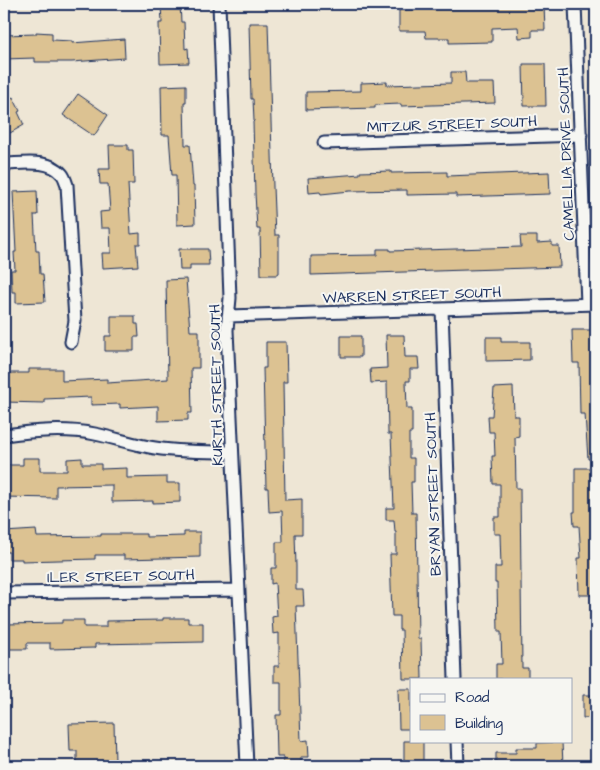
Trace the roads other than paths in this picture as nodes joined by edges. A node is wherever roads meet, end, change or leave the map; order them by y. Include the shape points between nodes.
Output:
1 (219, 4) edge
2 (575, 4) edge
3 (581, 134) junction
4 (324, 143) dead end
5 (4, 164) edge
6 (592, 304) edge
7 (442, 309) junction
8 (228, 316) junction
9 (71, 342) dead end
10 (4, 435) edge
11 (232, 452) junction
12 (239, 590) junction
13 (4, 593) edge
14 (455, 678) edge
15 (457, 742) edge
16 (247, 766) edge
17 (458, 766) edge

1 - 8 street, KURTH STREET SOUTH
2 - 3 street, CAMELLIA DRIVE SOUTH
3 - 4 street, MITZUR STREET SOUTH
3 - 6 street, CAMELLIA DRIVE SOUTH
5 - 9 street via 50,166 62,174 67,185 75,321
6 - 7 street, WARREN STREET SOUTH
7 - 8 street, WARREN STREET SOUTH
7 - 14 street, BRYAN STREET SOUTH
8 - 11 street, KURTH STREET SOUTH
10 - 11 street via 70,430 153,448
11 - 12 street, KURTH STREET SOUTH
12 - 13 street, ILER STREET SOUTH
12 - 16 street, KURTH STREET SOUTH
15 - 17 street

